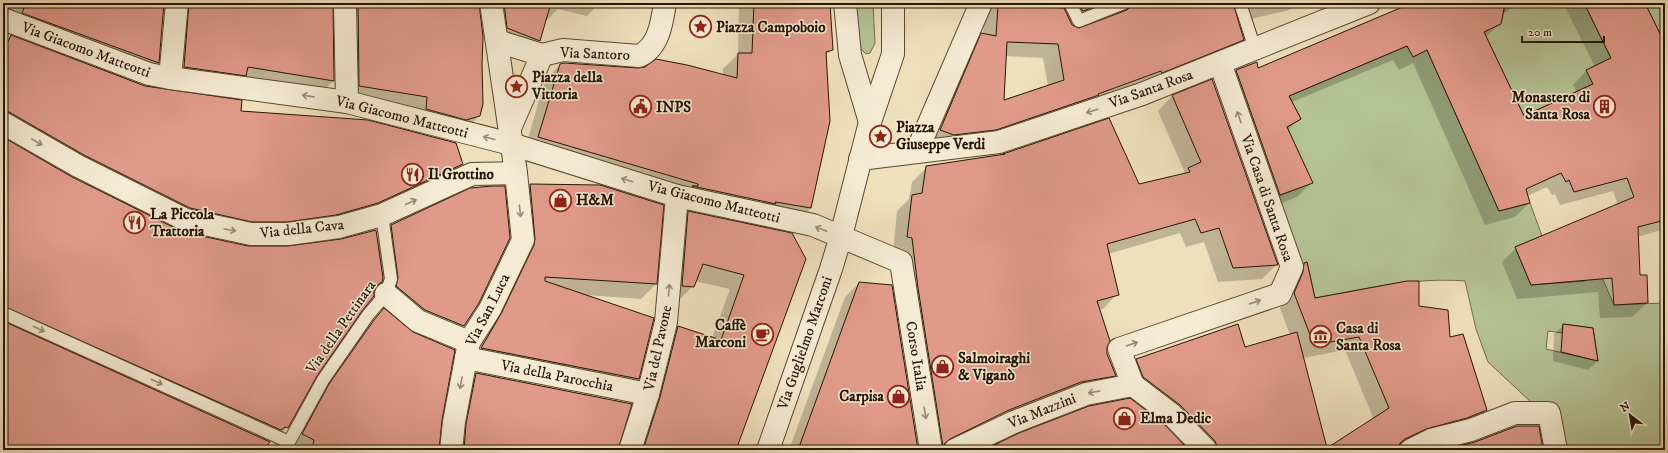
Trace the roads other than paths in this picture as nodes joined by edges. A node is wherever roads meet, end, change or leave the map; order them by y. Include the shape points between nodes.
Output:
1 (177, 3) edge
2 (345, 3) edge
3 (491, 3) edge
4 (665, 3) edge
5 (845, 3) edge
6 (893, 3) edge
7 (981, 3) edge
8 (1070, 3) edge
9 (1124, 3) edge
10 (1240, 3) edge
11 (1369, 3) edge
12 (3, 19) edge
13 (496, 34) junction
14 (1256, 49) junction
15 (542, 54) junction
16 (1220, 63) junction
17 (170, 78) junction
18 (346, 102) junction
19 (870, 122) junction
20 (3, 123) edge
21 (511, 136) junction
22 (921, 151) junction
23 (860, 160) junction
24 (516, 173) junction
25 (677, 196) junction
26 (382, 215) junction
27 (841, 236) junction
28 (901, 262) joint
29 (386, 294) junction
30 (3, 313) edge
31 (468, 350) junction
32 (1133, 385) junction
33 (648, 394) junction
34 (288, 446) edge
35 (451, 450) edge
36 (630, 450) edge
37 (768, 450) edge
38 (931, 450) edge
39 (955, 450) edge
40 (1206, 450) edge
41 (1411, 450) edge
42 (1556, 450) edge

1 - 17 street
2 - 18 street
3 - 13 street
4 - 15 street, Via Santoro via 661,29 646,52 639,56 563,50
5 - 19 street via 850,55
6 - 19 street via 893,54
7 - 22 street
8 - 9 lane via 1080,21
10 - 14 lane
11 - 14 street, Via Santa Rosa
12 - 17 street, Via Giacomo Matteotti via 149,74
13 - 15 street
13 - 21 street
14 - 16 street, Via Santa Rosa
15 - 21 street
16 -> 22 street, Via Santa Rosa via 1142,94 999,142
32 -> 16 street, Via Casa di Santa Rosa via 1119,349 1280,294 1292,267
18 -> 17 street, Via Giacomo Matteotti
21 -> 18 street, Via Giacomo Matteotti
19 - 23 street
20 -> 26 street, Via della Cava via 78,166 186,220 251,234 288,234 339,227
21 - 24 street
25 -> 21 street, Via Giacomo Matteotti
22 - 23 street, Via Santa Rosa
23 - 27 street
26 -> 24 street, Via della Cava via 472,174
24 -> 31 street, Via San Luca via 523,240
27 -> 25 street, Via Giacomo Matteotti via 812,225
33 -> 25 street, Via del Pavone via 666,322
26 - 29 lane, Via della Pettinara via 391,279
27 - 28 street, Via Giacomo Matteotti
27 - 37 street, Via Guglielmo Marconi
28 -> 38 street, Corso Italia
29 - 31 street, Via della Parocchia via 418,320
29 - 34 lane, Via della Pettinara via 368,315 323,380
30 -> 34 lane
31 - 33 street, Via della Parocchia
31 -> 35 street, Via San Luca
32 -> 39 street, Via Mazzini via 1086,394 1014,422
32 - 40 street via 1171,414
33 - 36 street, Via del Pavone
41 - 42 street via 1431,440 1471,430 1515,413 1549,413

